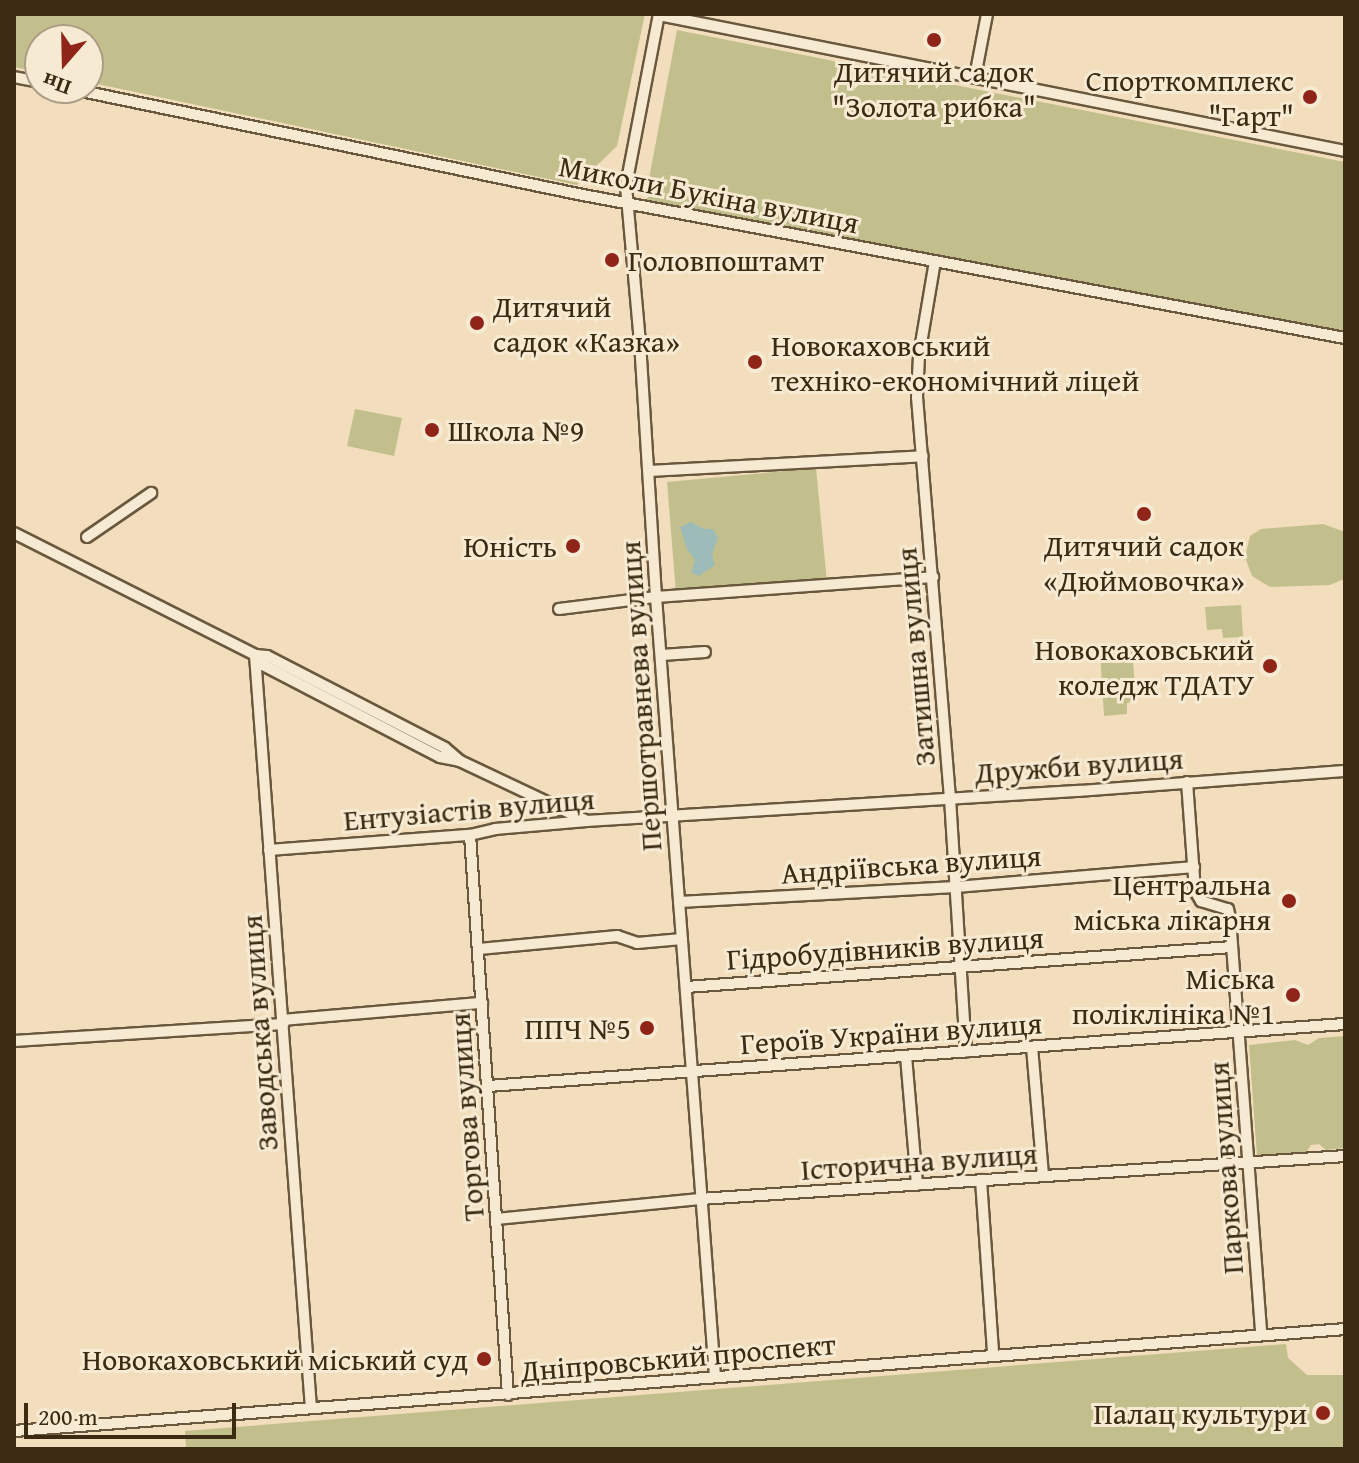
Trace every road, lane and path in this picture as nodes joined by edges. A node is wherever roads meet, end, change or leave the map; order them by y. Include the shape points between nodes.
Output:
1 (659, 14) edge
2 (987, 14) edge
3 (975, 77) junction
4 (104, 96) edge
5 (1345, 151) edge
6 (627, 203) junction
7 (935, 261) junction
8 (1345, 338) edge
9 (923, 456) junction
10 (649, 471) junction
11 (151, 493) dead end
12 (14, 533) edge
13 (87, 537) dead end
14 (933, 577) junction
15 (656, 597) junction
16 (559, 609) dead end
17 (705, 652) dead end
18 (255, 655) junction
19 (662, 655) junction
20 (1345, 771) edge
21 (1187, 782) junction
22 (950, 798) junction
23 (673, 816) junction
24 (587, 821) junction
25 (470, 835) junction
26 (269, 850) junction
27 (1194, 867) junction
28 (956, 887) junction
29 (679, 902) junction
30 (682, 939) junction
31 (1232, 947) junction
32 (479, 949) junction
33 (962, 966) junction
34 (686, 987) junction
35 (482, 1003) junction
36 (282, 1022) junction
37 (1345, 1024) edge
38 (1239, 1033) junction
39 (14, 1041) edge
40 (1032, 1047) junction
41 (966, 1051) junction
42 (906, 1056) junction
43 (693, 1071) junction
44 (488, 1086) junction
45 (1345, 1156) edge
46 (1248, 1163) junction
47 (1043, 1176) junction
48 (981, 1180) junction
49 (917, 1185) junction
50 (700, 1199) junction
51 (496, 1219) junction
52 (1345, 1329) edge
53 (1261, 1335) junction
54 (993, 1353) junction
55 (715, 1376) junction
56 (508, 1395) junction
57 (311, 1408) junction
58 (14, 1431) edge

1 - 3 street
1 - 6 street, Першотравнева вулиця via 626,177
2 - 3 street
3 - 5 street
4 - 6 street, Миколи Букіна вулиця
6 - 7 street, Миколи Букіна вулиця
6 - 10 street, Першотравнева вулиця
7 - 8 street, Миколи Букіна вулиця
7 - 9 street, Затишна вулиця via 919,356
9 - 10 street
9 - 14 street, Затишна вулиця
10 - 15 street, Першотравнева вулиця
11 - 13 street
12 - 18 street
14 - 15 street
14 - 22 street, Затишна вулиця
15 - 16 street
15 - 19 street, Першотравнева вулиця
17 - 19 street
18 - 24 street via 267,656 445,748 460,761
18 - 26 street, Заводська вулиця
19 - 23 street, Першотравнева вулиця
20 - 21 street, Дружби вулиця
21 - 22 street, Дружби вулиця
21 - 27 street, Паркова вулиця
22 - 23 street, Дружби вулиця
22 - 28 street, Затишна вулиця
23 - 24 street, Ентузіастів вулиця
23 - 29 street, Першотравнева вулиця
24 - 25 street, Ентузіастів вулиця
25 - 26 street, Ентузіастів вулиця
25 - 32 street, Торгова вулиця
26 - 36 street, Заводська вулиця
27 - 28 street, Андріївська вулиця
27 - 31 street, Паркова вулиця via 1201,901 1228,909
28 - 29 street, Андріївська вулиця
28 - 33 street, Затишна вулиця
29 - 30 street, Першотравнева вулиця
30 - 32 street via 637,943 617,936
30 - 34 street, Першотравнева вулиця
31 - 33 street, Гідробудівників вулиця
31 - 38 street, Паркова вулиця
32 - 35 street, Торгова вулиця
33 - 34 street, Гідробудівників вулиця
33 - 41 street, Затишна вулиця
34 - 43 street, Першотравнева вулиця
35 - 36 street
35 - 44 street, Торгова вулиця
36 - 39 street
36 - 57 street, Заводська вулиця
37 - 38 street, Героїв України вулиця
38 - 40 street, Героїв України вулиця
38 - 46 street, Паркова вулиця
40 - 41 street, Героїв України вулиця
40 - 47 street
41 - 42 street, Героїв України вулиця
42 - 43 street, Героїв України вулиця
42 - 49 street
43 - 44 street, Героїв України вулиця
43 - 50 street, Першотравнева вулиця
44 - 51 street, Торгова вулиця
45 - 46 street, Історична вулиця
46 - 47 street, Історична вулиця
46 - 53 street, Паркова вулиця
47 - 48 street, Історична вулиця
48 - 49 street, Історична вулиця
48 - 54 street
49 - 50 street, Історична вулиця
50 - 51 street, Історична вулиця
50 - 55 street, Першотравнева вулиця
51 - 56 street, Торгова вулиця
52 - 53 street, Дніпровський проспект
53 - 54 street, Дніпровський проспект
54 - 55 street, Дніпровський проспект
55 - 56 street, Дніпровський проспект
56 - 57 street, Дніпровський проспект
57 - 58 street, Дніпровський проспект

